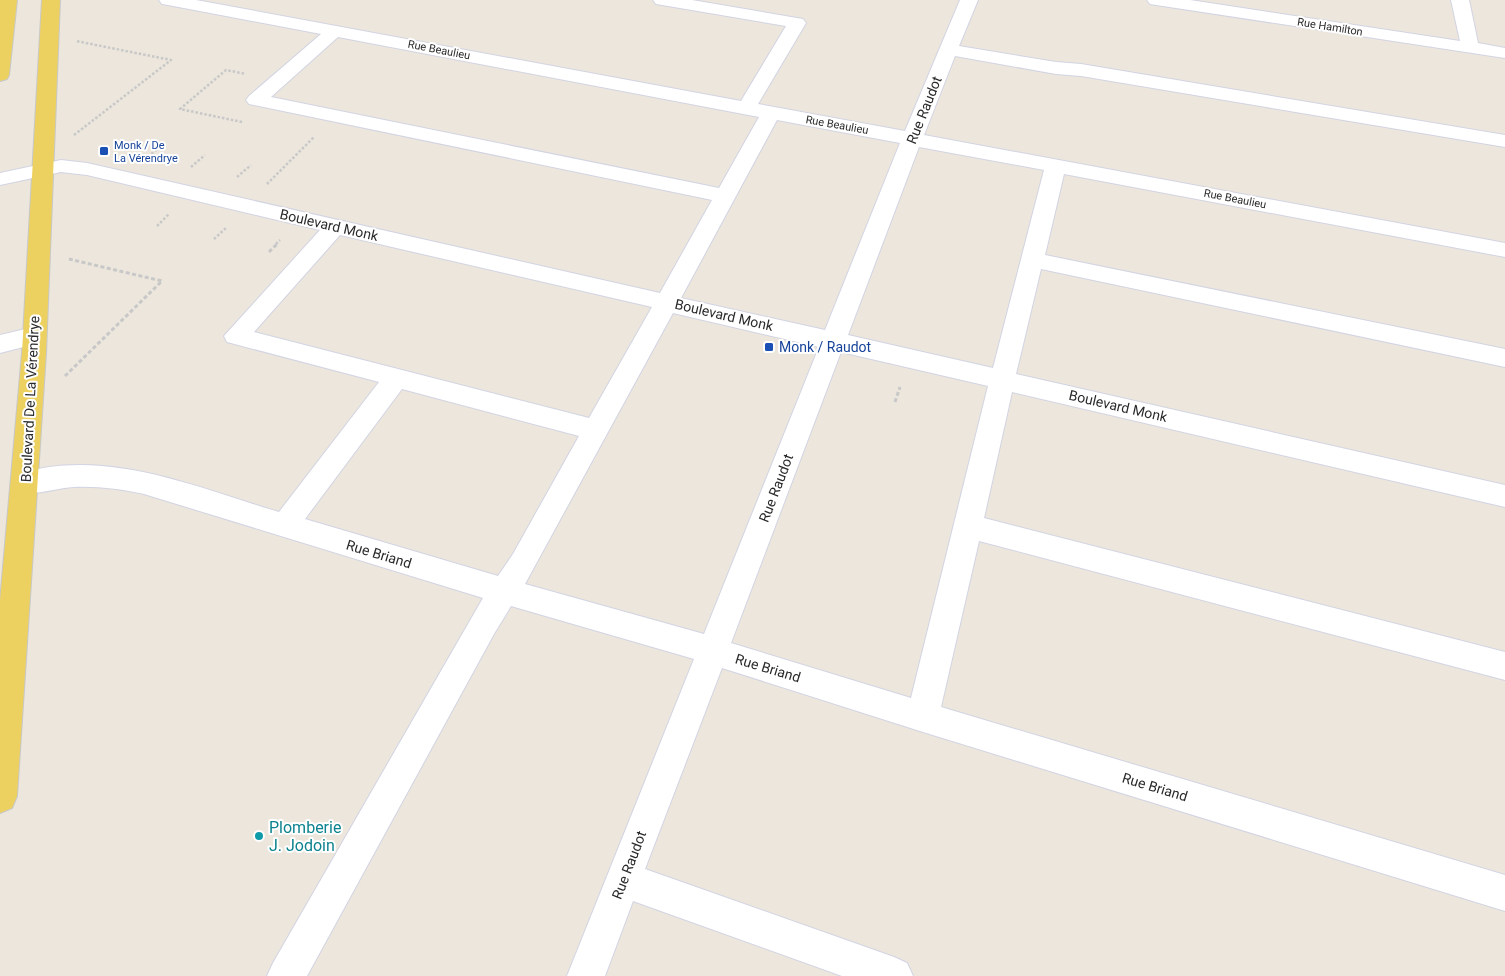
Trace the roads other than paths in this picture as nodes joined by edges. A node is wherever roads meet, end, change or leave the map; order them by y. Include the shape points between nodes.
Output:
1 (8, 0) edge
2 (51, 0) edge
3 (168, 0) edge
4 (662, 0) edge
5 (969, 0) edge
6 (1156, 0) edge
7 (1460, 0) edge
8 (335, 31) junction
9 (1470, 48) junction
10 (949, 50) junction
11 (1505, 53) edge
12 (0, 75) edge
13 (746, 108) junction
14 (771, 113) junction
15 (912, 139) junction
16 (1505, 141) edge
17 (1056, 166) junction
18 (42, 170) junction
19 (0, 179) edge
20 (724, 196) junction
21 (336, 226) junction
22 (1505, 250) edge
23 (1032, 260) junction
24 (667, 302) junction
25 (34, 336) junction
26 (833, 340) junction
27 (0, 344) edge
28 (1505, 358) edge
29 (396, 378) junction
30 (1003, 380) junction
31 (596, 430) junction
32 (25, 483) junction
33 (1505, 496) edge
34 (285, 525) junction
35 (968, 526) junction
36 (504, 591) junction
37 (713, 651) junction
38 (1505, 666) edge
39 (923, 717) junction
40 (0, 796) edge
41 (623, 879) junction
42 (1505, 893) edge
43 (286, 976) edge
44 (586, 976) edge
45 (894, 976) edge

1 - 12 main road
2 - 18 main road, Boulevard De La Vérendrye
3 - 8 street, Rue Beaulieu
4 - 13 street via 797,23
5 - 10 street, Rue Raudot
6 - 9 street, Rue Hamilton
7 - 9 street
8 - 13 street, Rue Beaulieu
8 - 20 street via 256,100
9 - 11 street, Rue Hamilton
10 - 15 street, Rue Raudot
10 - 16 street
13 - 14 street, Rue Beaulieu
14 - 15 street, Rue Beaulieu
14 - 20 street
15 - 17 street, Rue Beaulieu
15 - 26 street, Rue Raudot
17 - 22 street, Rue Beaulieu
17 - 23 street
18 - 19 street, Boulevard Monk
18 - 21 street, Boulevard Monk via 61,166 87,169
18 - 25 main road, Boulevard De La Vérendrye
20 - 24 street
21 - 24 street, Boulevard Monk
21 - 29 street via 236,336
23 - 28 street
23 - 30 street
24 - 26 street, Boulevard Monk
24 - 31 street
25 - 27 street
25 - 32 main road, Boulevard De La Vérendrye
26 - 30 street, Boulevard Monk
26 - 37 street, Rue Raudot
29 - 31 street
29 - 34 street
30 - 33 street, Boulevard Monk
30 - 35 street
31 - 36 street via 523,563
32 - 34 street, Rue Briand via 67,476 117,477
32 - 40 main road, Boulevard De La Vérendrye
34 - 36 street, Rue Briand
35 - 38 street
35 - 39 street
36 - 37 street, Rue Briand
36 - 43 street
37 - 39 street, Rue Briand
37 - 41 street, Rue Raudot
39 - 42 street, Rue Briand
41 - 44 street, Rue Raudot
41 - 45 street

